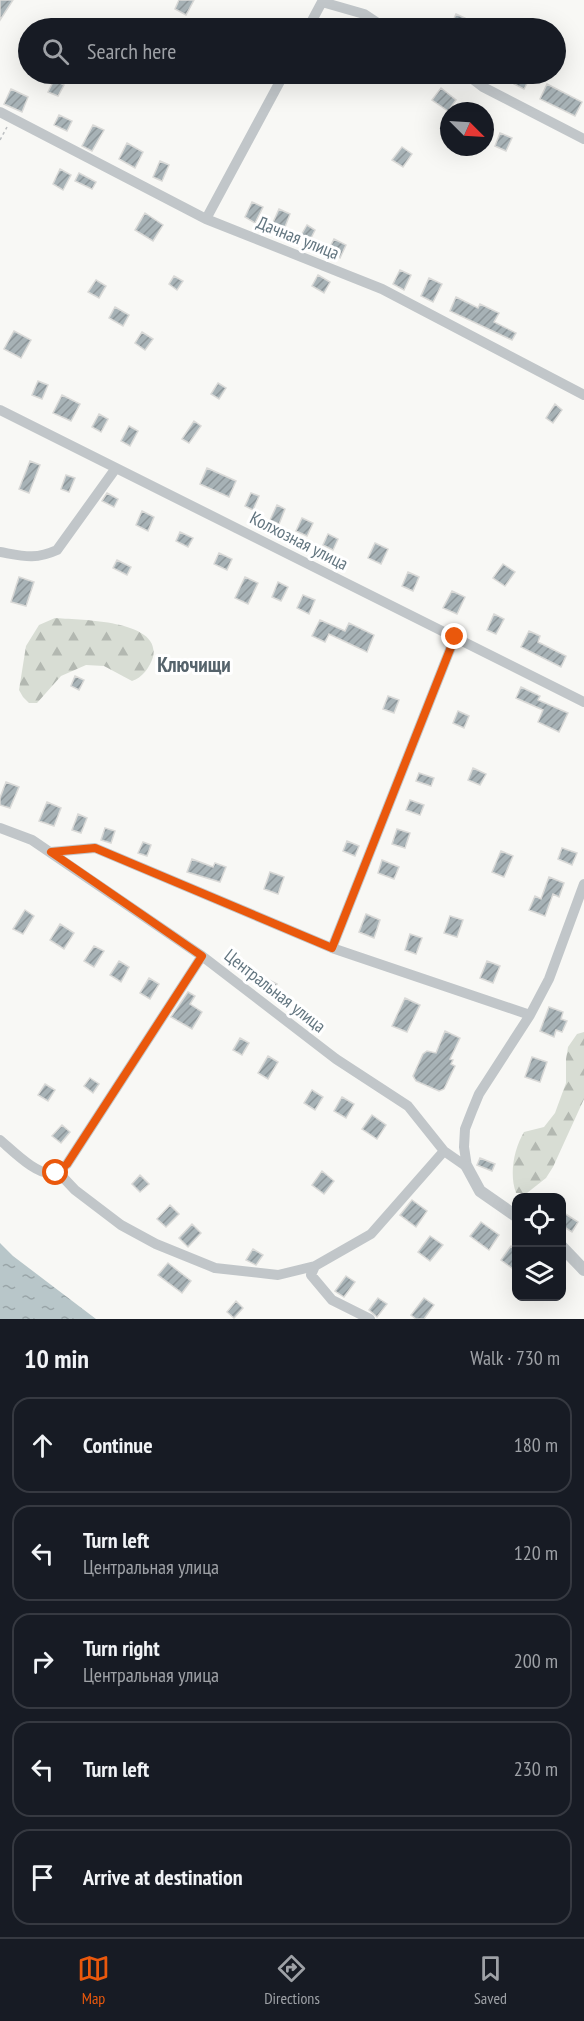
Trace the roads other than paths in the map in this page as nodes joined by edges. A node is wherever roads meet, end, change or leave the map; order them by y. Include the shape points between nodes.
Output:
1 (322, 1) edge
2 (313, 18) edge
3 (370, 18) edge
4 (279, 84) edge
5 (479, 84) edge
6 (0, 112) edge
7 (584, 139) edge
8 (206, 219) junction
9 (584, 395) edge
10 (0, 410) edge
11 (116, 468) junction
12 (0, 552) edge
13 (455, 637) junction
14 (584, 702) edge
15 (0, 828) edge
16 (51, 852) junction
17 (584, 884) edge
18 (332, 948) junction
19 (202, 956) junction
20 (530, 1015) junction
21 (0, 1140) edge
22 (444, 1151) junction
23 (467, 1167) junction
24 (57, 1172) junction
25 (512, 1213) edge
26 (566, 1252) edge
27 (315, 1266) junction
28 (584, 1270) edge
29 (370, 1319) edge

1 - 2 street
1 - 3 street
4 - 8 street
5 - 7 street
6 - 8 street, Дачная улица
8 - 9 street, Дачная улица via 382,289
10 - 11 street, Колхозная улица
11 - 12 street via 57,550 32,558
11 - 13 street, Колхозная улица
13 - 14 street, Колхозная улица
13 - 18 street
15 - 16 street, Центральная улица
16 - 18 street via 95,848
16 - 19 street, Центральная улица
17 - 20 street via 549,979
18 - 20 street
19 - 22 street, Центральная улица via 336,1059 408,1106
19 - 24 street via 67,1164
20 - 23 street via 479,1094 465,1129
21 - 24 street via 35,1168 45,1173
22 - 23 street, Центральная улица
22 - 27 street via 371,1234
23 - 25 street via 480,1191
24 - 27 street via 121,1225 215,1268 278,1275
26 - 28 street
27 - 29 street via 311,1275 332,1300

